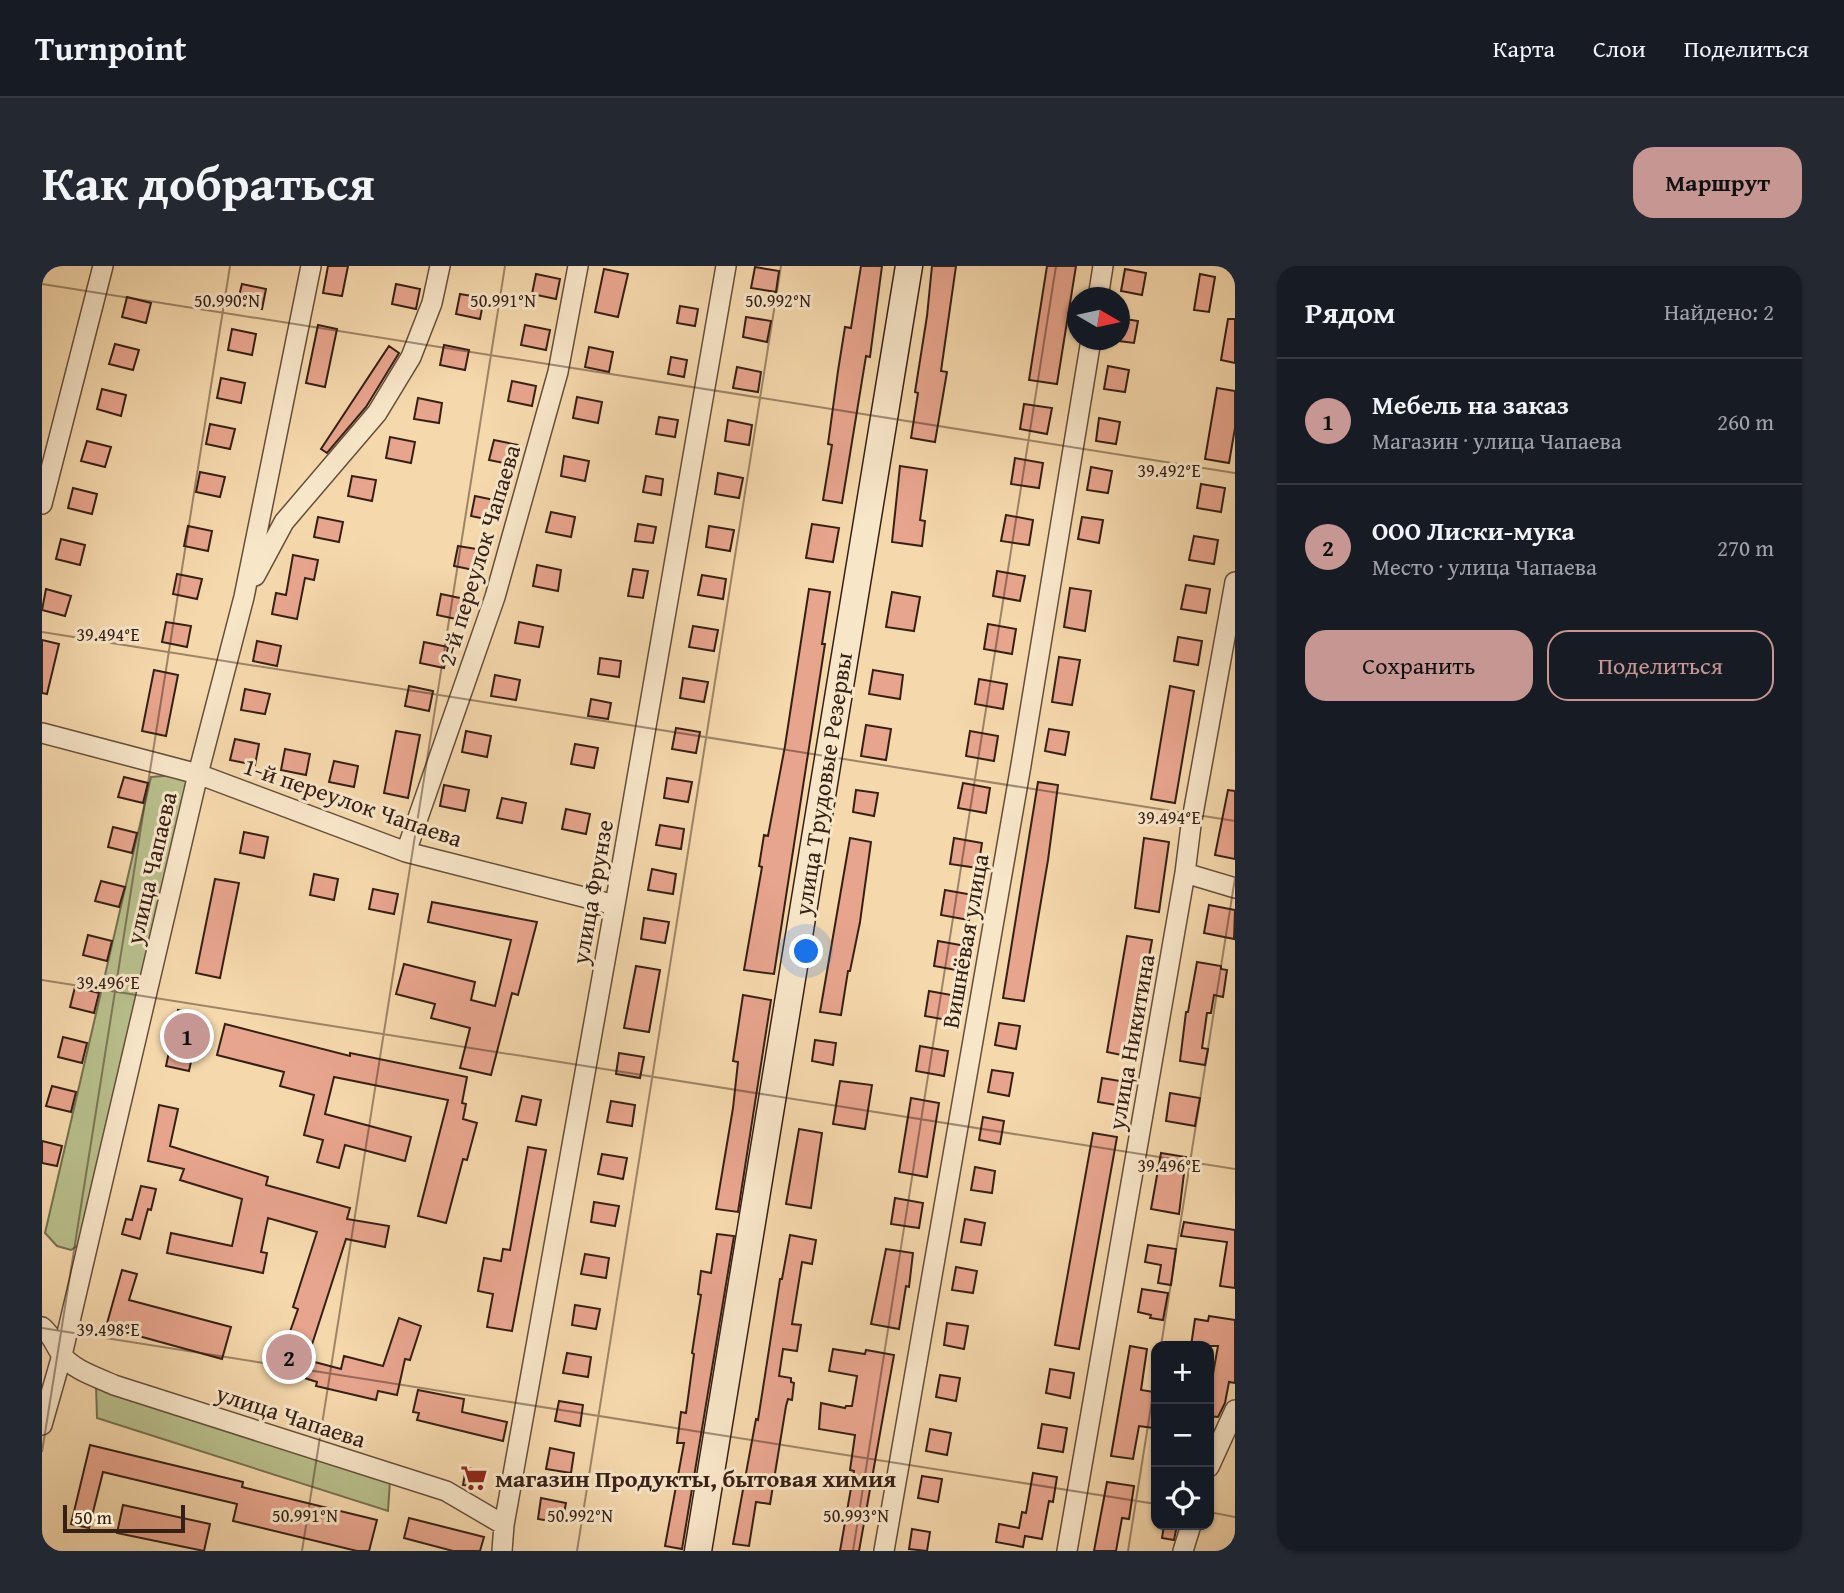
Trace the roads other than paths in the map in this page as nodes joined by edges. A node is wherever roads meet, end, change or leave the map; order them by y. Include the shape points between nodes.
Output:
1 (103, 266) edge
2 (311, 266) edge
3 (440, 266) edge
4 (578, 266) edge
5 (726, 266) edge
6 (909, 266) edge
7 (1103, 266) edge
8 (1100, 287) edge
9 (1089, 350) edge
10 (42, 504) edge
11 (1235, 582) edge
12 (244, 597) junction
13 (42, 733) edge
14 (198, 774) junction
15 (406, 852) junction
16 (1185, 873) junction
17 (1235, 887) edge
18 (615, 905) junction
19 (42, 1327) edge
20 (62, 1356) junction
21 (1235, 1410) edge
22 (42, 1425) edge
23 (1214, 1456) edge
24 (503, 1525) junction
25 (1189, 1530) edge
26 (502, 1551) edge
27 (698, 1551) edge
28 (884, 1551) edge
29 (1067, 1551) edge
30 (1183, 1551) edge

1 - 10 street
2 - 12 street, улица Чапаева
3 - 12 street, улица Чапаева via 432,303 411,357 376,414 284,522
4 - 15 street, 2-й переулок Чапаева via 558,372 495,597
5 - 18 street, улица Фрунзе
6 - 27 main road, улица Трудовые Резервы
7 - 8 street
9 - 28 street, Вишнёвая улица
11 - 16 street, улица Никитина
12 - 14 street, улица Чапаева
13 - 14 street, 1-й переулок Чапаева
14 - 15 street, 1-й переулок Чапаева
14 - 20 street, улица Чапаева
15 - 18 street, 1-й переулок Чапаева
16 - 17 street
16 - 29 street, улица Никитина
18 - 24 street, улица Фрунзе
19 - 20 street, улица Чапаева
20 - 22 street, улица Чапаева
20 - 24 street, улица Чапаева via 114,1385 446,1491
21 - 23 street
24 - 26 street, улица Фрунзе
25 - 30 street

